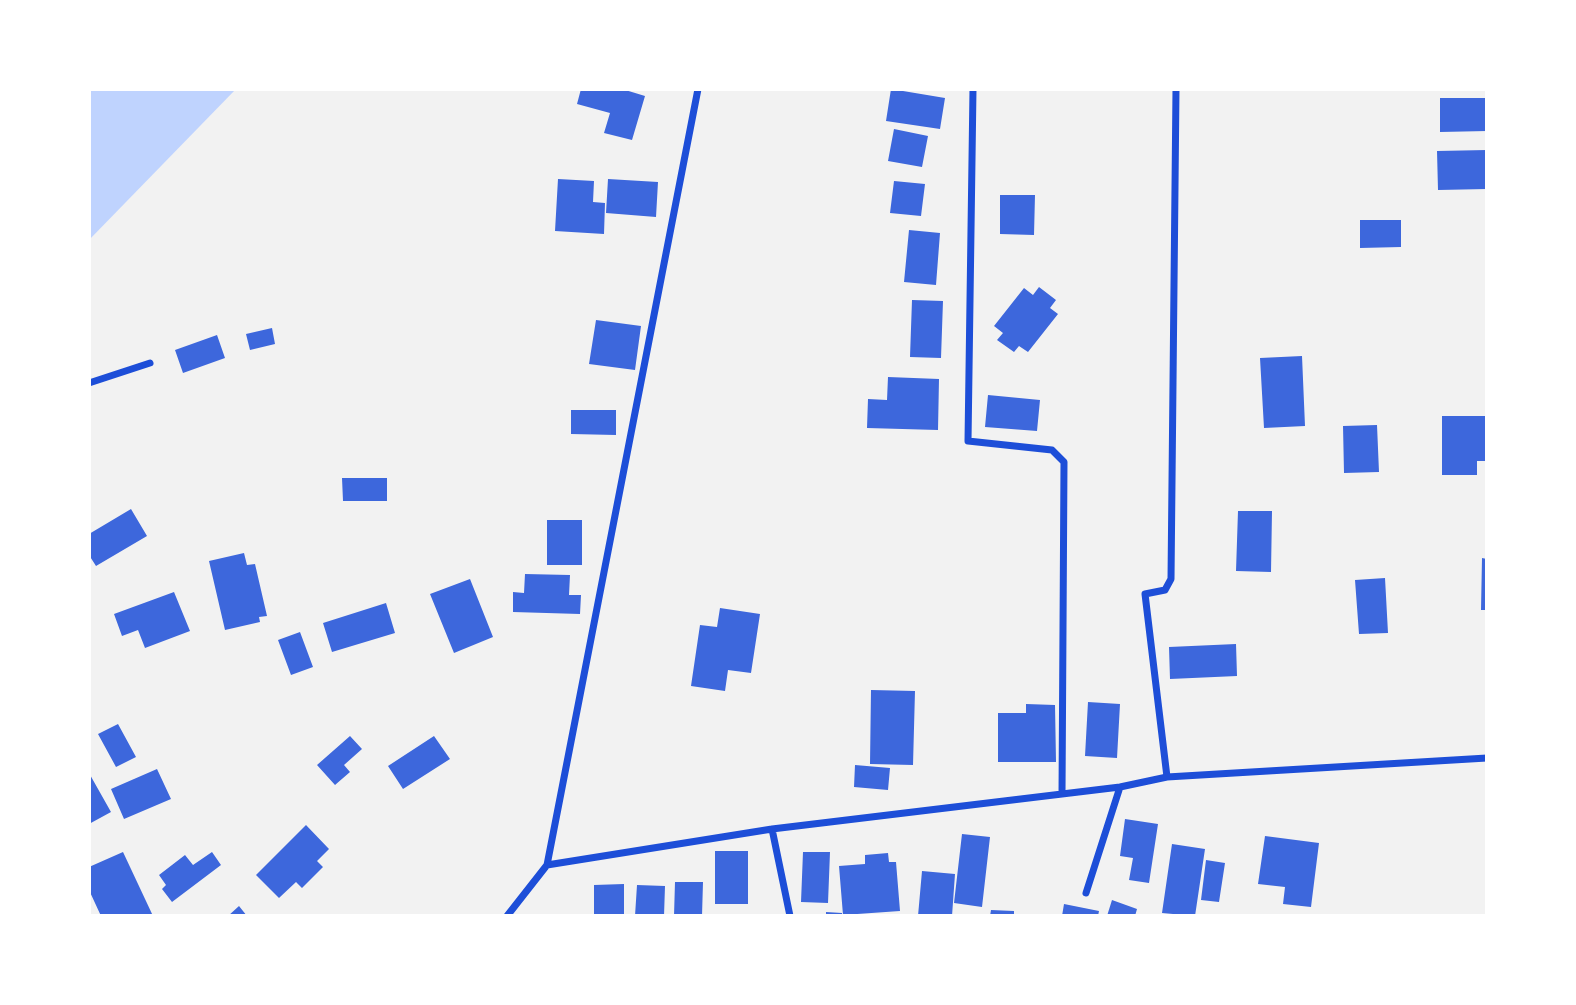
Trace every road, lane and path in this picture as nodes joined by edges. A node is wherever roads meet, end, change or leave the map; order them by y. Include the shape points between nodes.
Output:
1 (698, 89) edge
2 (973, 89) edge
3 (1177, 89) edge
4 (150, 363) dead end
5 (89, 383) edge
6 (1487, 758) edge
7 (1167, 777) junction
8 (1120, 787) junction
9 (1062, 794) junction
10 (772, 829) junction
11 (547, 865) junction
12 (1086, 893) dead end
13 (507, 916) edge
14 (790, 916) edge

1 - 11 street
2 - 9 street via 968,440 1052,450 1064,462
3 - 7 street via 1171,579 1165,590 1144,594
4 - 5 street
6 - 7 street
7 - 8 street
8 - 9 street
8 - 12 street
9 - 10 street
10 - 11 street
10 - 14 street
11 - 13 street

